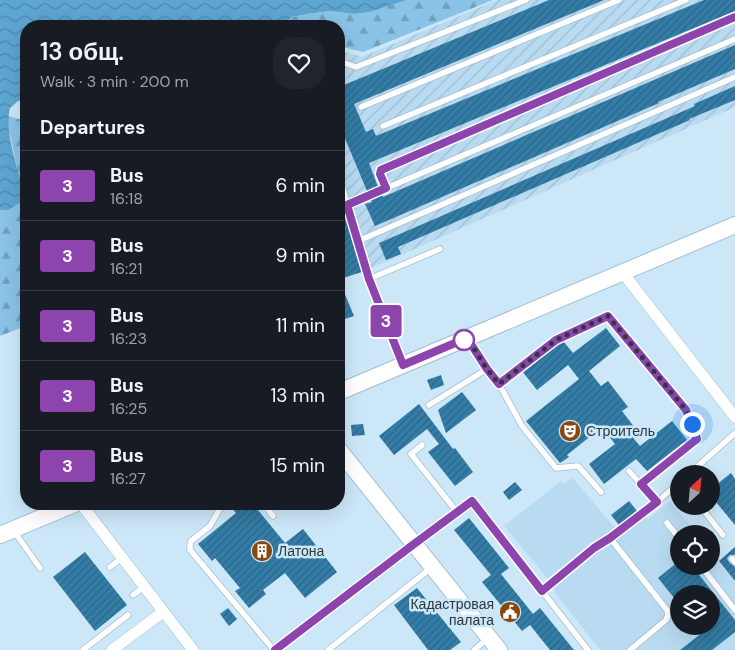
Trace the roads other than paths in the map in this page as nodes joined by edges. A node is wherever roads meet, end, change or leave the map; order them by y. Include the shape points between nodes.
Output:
1 (526, 0) edge
2 (619, 0) edge
3 (686, 0) edge
4 (735, 17) edge
5 (735, 39) edge
6 (345, 63) edge
7 (735, 77) edge
8 (361, 107) dead end
9 (383, 126) dead end
10 (386, 188) junction
11 (345, 198) edge
12 (347, 205) junction
13 (734, 227) edge
14 (358, 241) junction
15 (440, 249) dead end
16 (623, 272) junction
17 (369, 279) junction
18 (467, 338) junction
19 (403, 365) junction
20 (487, 369) junction
21 (499, 384) junction
22 (345, 389) edge
23 (429, 405) dead end
24 (735, 418) edge
25 (735, 433) edge
26 (422, 445) dead end
27 (345, 458) edge
28 (699, 465) edge
29 (629, 470) dead end
30 (641, 484) junction
31 (670, 491) edge
32 (601, 492) dead end
33 (657, 502) junction
34 (59, 510) edge
35 (86, 510) edge
36 (219, 510) edge
37 (268, 510) edge
38 (457, 512) junction
39 (707, 515) edge
40 (273, 516) dead end
41 (667, 523) dead end
42 (670, 527) edge
43 (6, 532) edge
44 (723, 535) dead end
45 (610, 538) junction
46 (414, 544) junction
47 (122, 558) junction
48 (110, 567) dead end
49 (433, 567) junction
50 (40, 568) dead end
51 (708, 575) edge
52 (144, 587) junction
53 (542, 591) junction
54 (133, 595) dead end
55 (735, 610) edge
56 (163, 612) junction
57 (128, 615) dead end
58 (494, 644) edge
59 (83, 650) edge
60 (112, 650) edge
61 (193, 650) edge
62 (275, 650) edge
63 (328, 650) edge
64 (474, 650) edge
65 (588, 650) edge
66 (630, 650) edge

1 - 6 lane via 356,67
2 - 8 lane
3 - 9 lane
4 - 10 lane via 381,170
5 - 10 lane
7 - 14 lane
10 - 12 lane
11 - 12 lane
12 - 14 lane
13 - 16 street
14 - 17 lane
15 - 17 lane
16 - 18 street
16 - 24 street
17 - 19 lane
18 - 19 street
18 - 20 lane
19 - 22 street
20 - 21 lane
20 - 23 lane
21 - 30 lane via 556,340 608,316 686,410 697,439
21 - 32 lane via 522,426 556,468 578,466
25 - 28 lane
26 - 38 lane via 411,454
27 - 46 street
29 - 30 lane
30 - 33 lane
31 - 33 lane
33 - 45 lane
34 - 43 street
35 - 47 street
36 - 62 lane via 210,526 191,541 190,550
37 - 40 lane
38 - 46 lane
38 - 53 lane via 472,501
39 - 44 lane
41 - 42 lane
43 - 50 lane
45 - 53 lane
45 - 66 lane via 668,615
46 - 49 street
46 - 62 lane
47 - 48 lane
47 - 52 street
49 - 58 street
49 - 63 lane
51 - 55 lane
52 - 54 lane
52 - 56 street
53 - 65 lane
56 - 60 street
56 - 61 street
57 - 59 lane
58 - 64 lane

